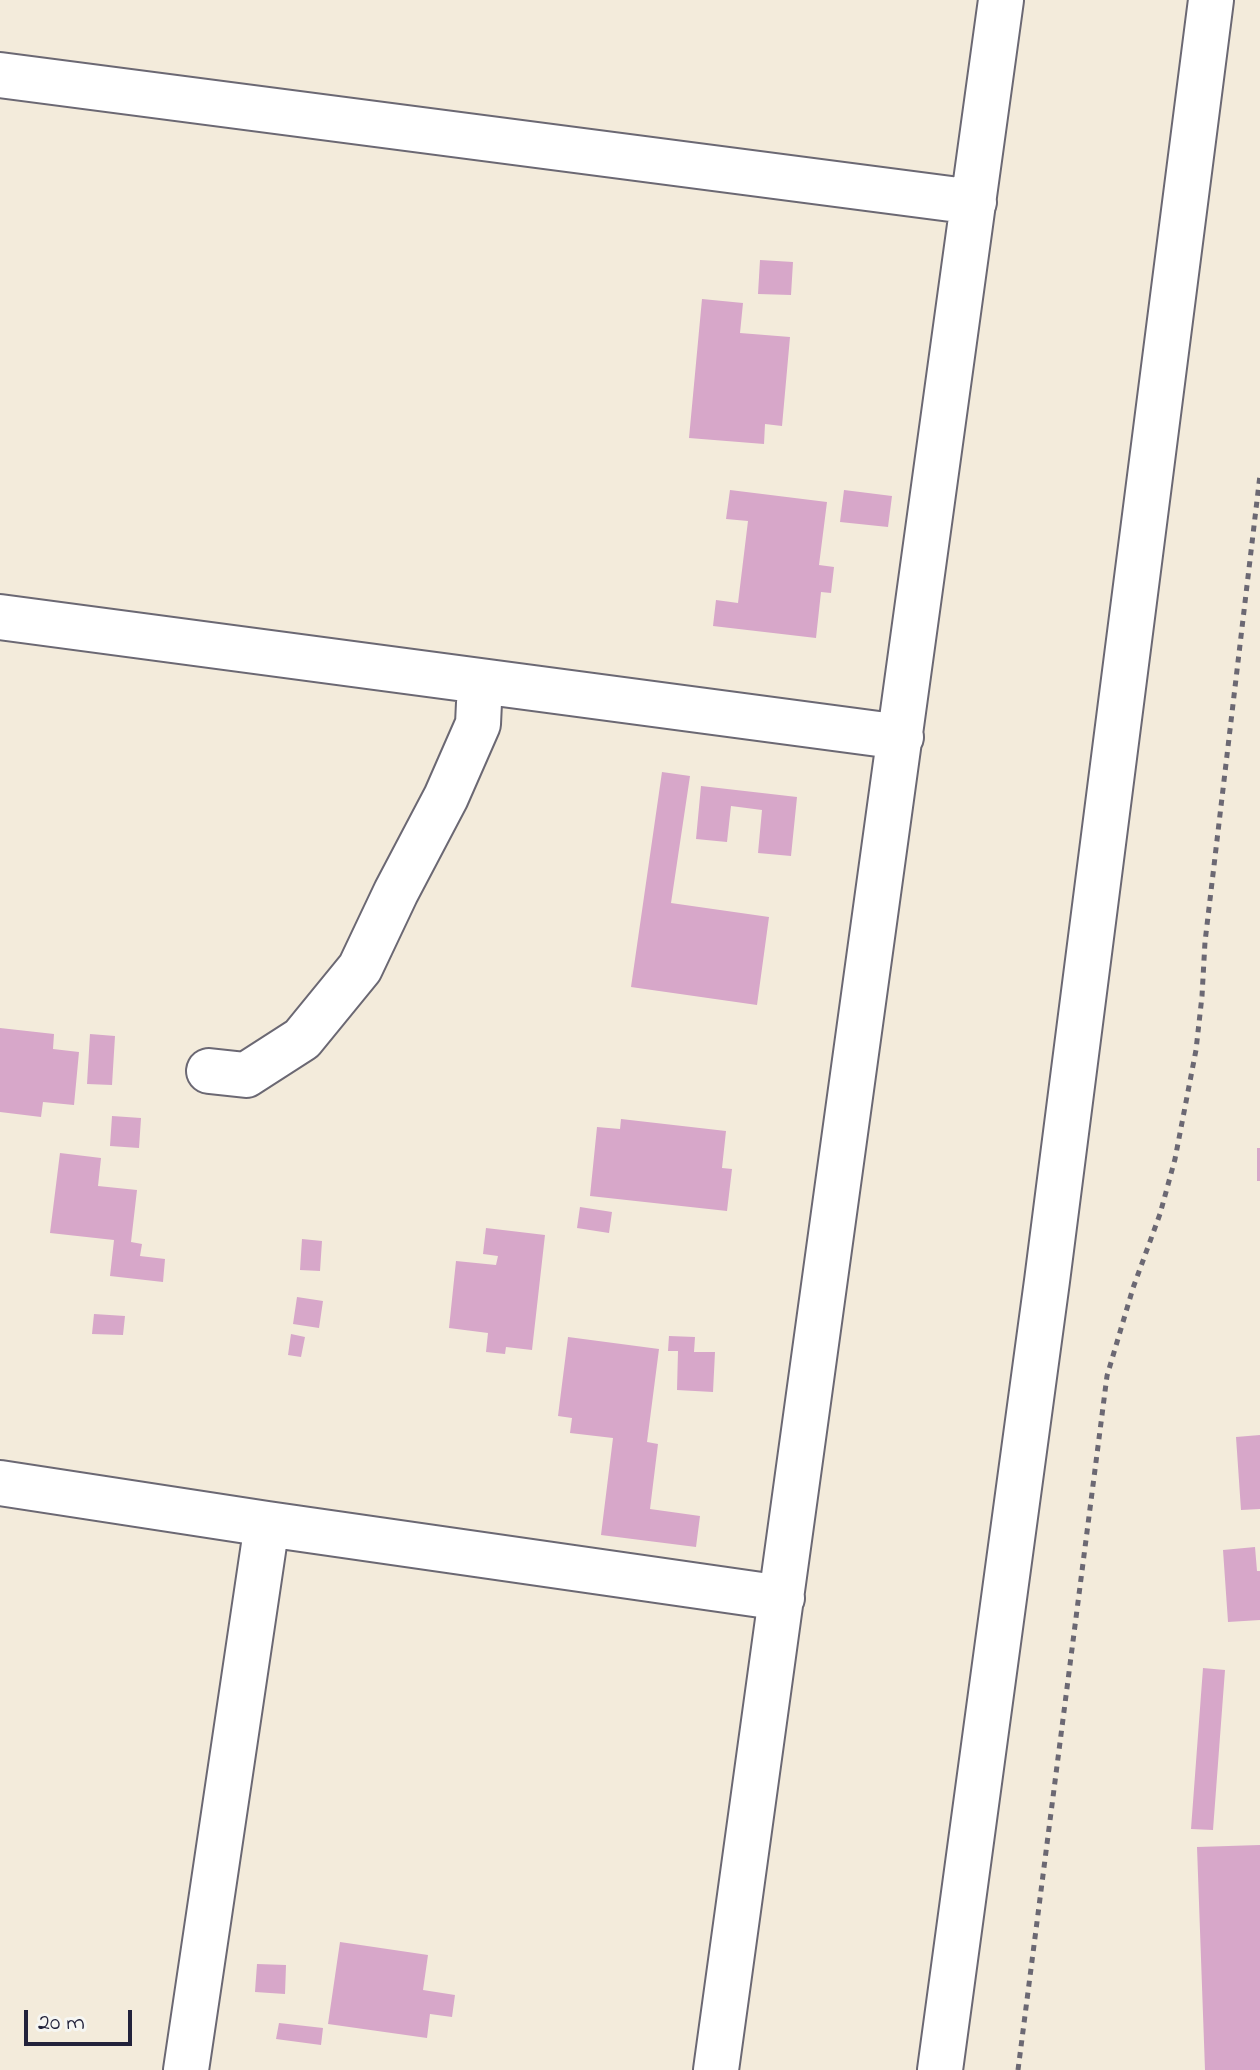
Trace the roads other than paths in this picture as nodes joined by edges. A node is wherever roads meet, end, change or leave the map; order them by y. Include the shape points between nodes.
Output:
1 (1001, 0) edge
2 (1211, 0) edge
3 (0, 75) edge
4 (974, 202) junction
5 (0, 617) edge
6 (480, 681) junction
7 (901, 737) junction
8 (209, 1071) dead end
9 (0, 1483) edge
10 (267, 1524) junction
11 (782, 1598) junction
12 (186, 2070) edge
13 (716, 2070) edge
14 (940, 2070) edge

1 - 4 street
2 - 14 street
3 - 4 street
4 - 7 street
5 - 6 street
6 - 7 street
6 - 8 street via 478,724 360,968 302,1039 246,1075
7 - 11 street
9 - 10 street
10 - 11 street
10 - 12 street
11 - 13 street

